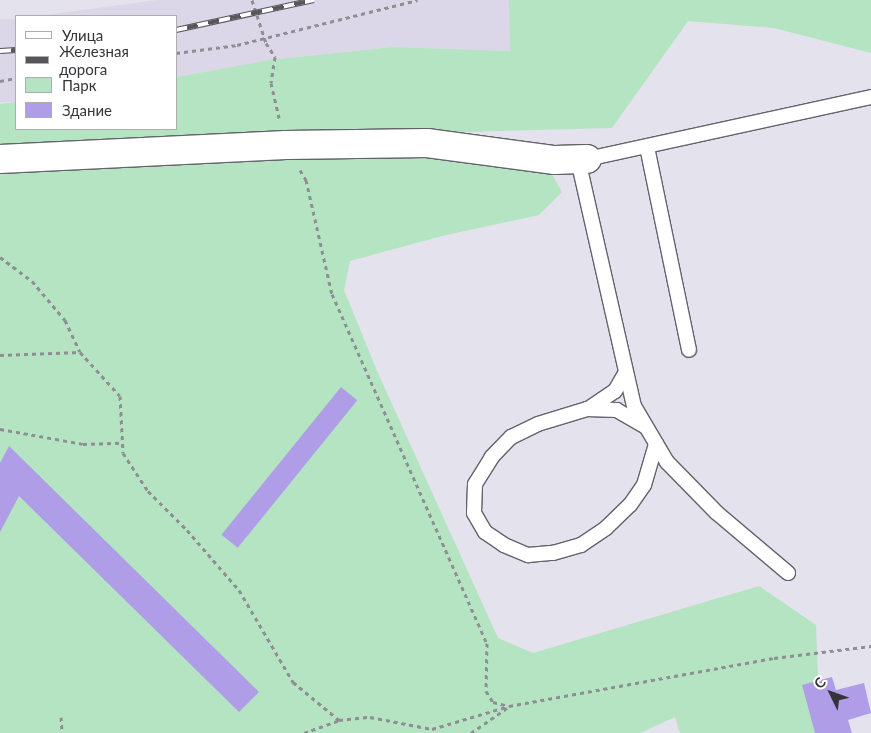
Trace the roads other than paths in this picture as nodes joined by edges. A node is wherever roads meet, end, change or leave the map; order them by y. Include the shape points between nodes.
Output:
1 (871, 97) edge
2 (647, 146) junction
3 (0, 159) edge
4 (582, 160) junction
5 (689, 350) dead end
6 (625, 374) junction
7 (588, 409) junction
8 (646, 427) junction
9 (656, 444) junction
10 (788, 572) dead end

1 - 2 lane
2 - 4 lane
2 - 5 lane
3 - 4 street via 286,145 427,143 555,160
4 - 6 lane
6 - 7 lane via 615,391
6 - 8 lane via 634,406
7 - 8 lane via 618,410
7 - 9 lane via 538,424 511,437 492,457 475,484 474,513 485,532 504,545 528,555 553,553 581,545 606,528 630,505 644,485
8 - 9 lane
9 - 10 lane via 667,462 717,513

